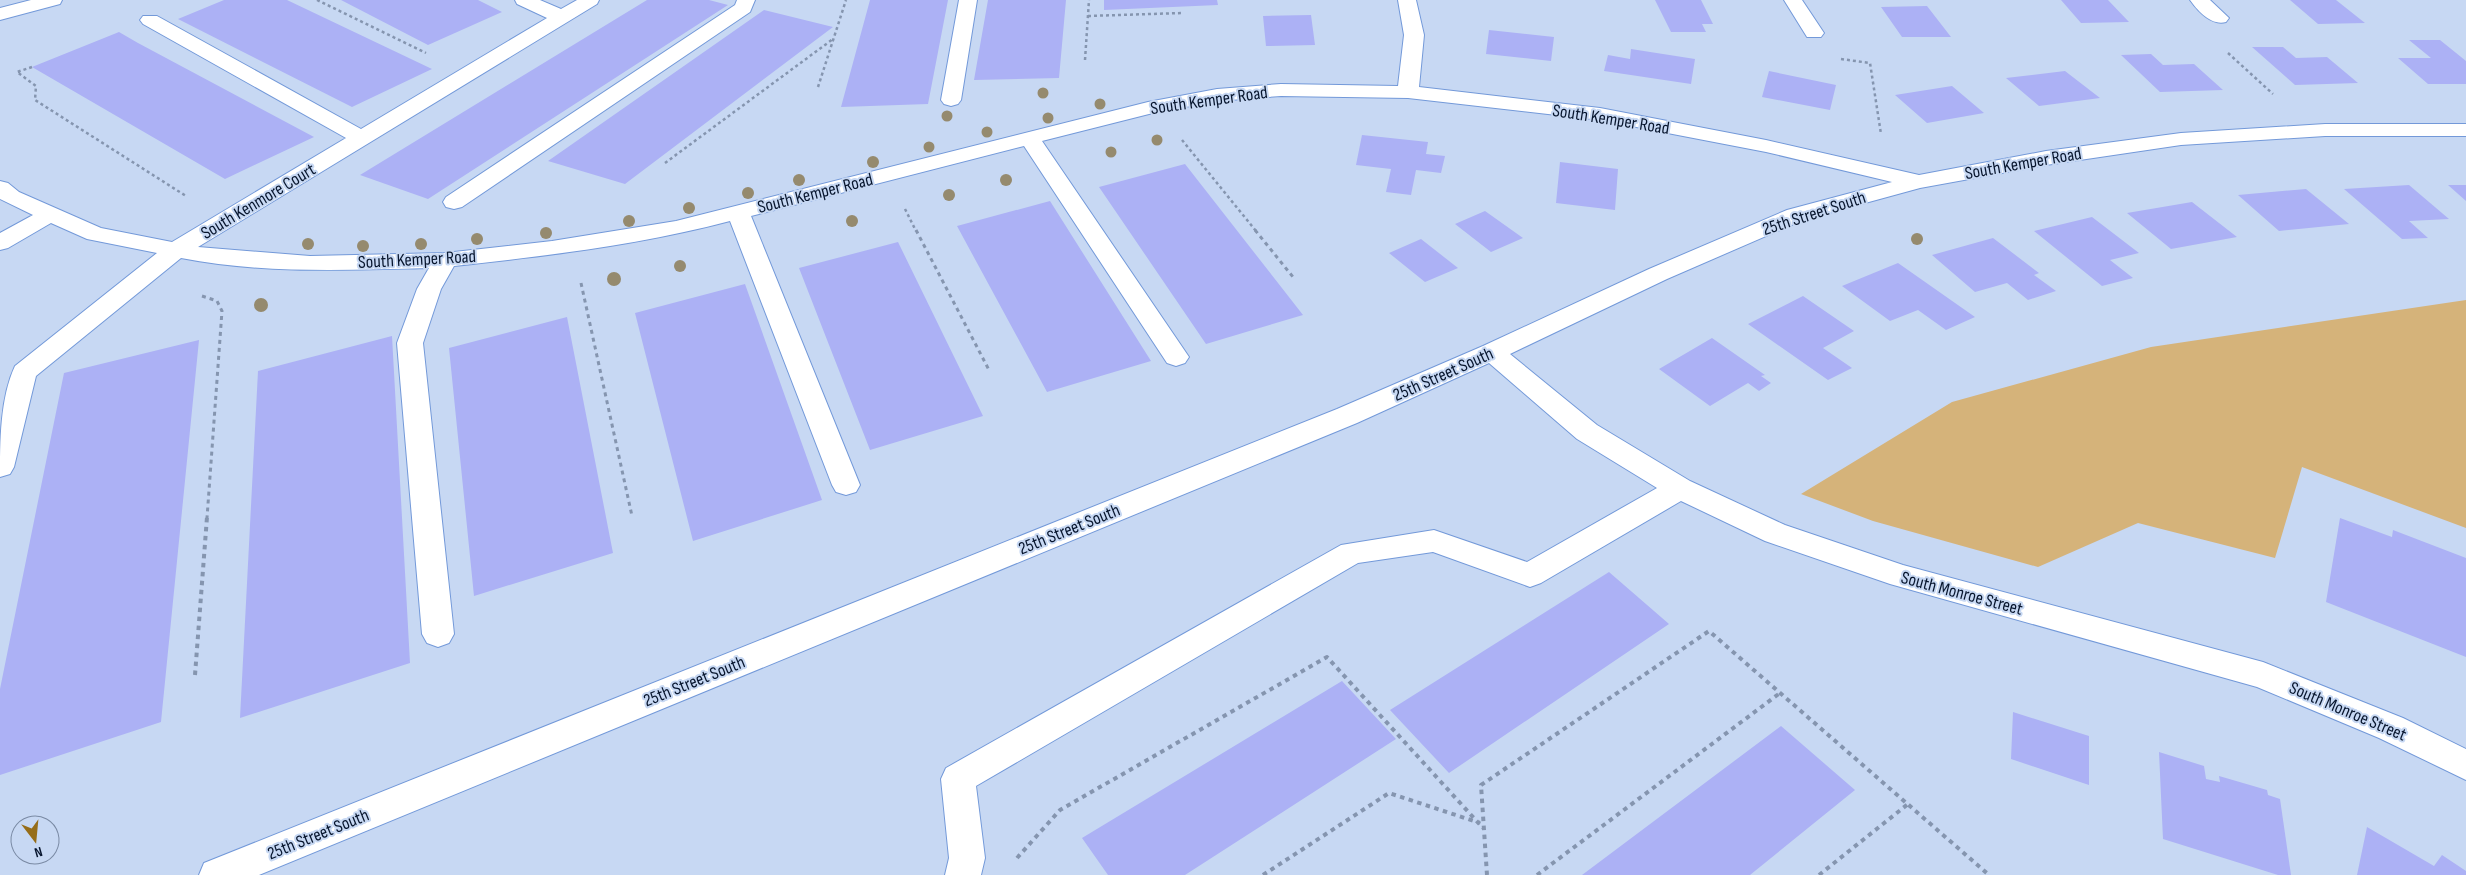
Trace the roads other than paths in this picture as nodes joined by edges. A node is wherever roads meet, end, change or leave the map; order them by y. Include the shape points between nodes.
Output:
1 (53, 0) edge
2 (524, 0) edge
3 (590, 0) edge
4 (746, 0) edge
5 (968, 0) edge
6 (1407, 0) edge
7 (1793, 0) edge
8 (2199, 0) edge
9 (0, 14) edge
10 (562, 17) junction
11 (2218, 18) dead end
12 (150, 20) dead end
13 (1814, 33) dead end
14 (1408, 92) junction
15 (950, 100) dead end
16 (2466, 130) edge
17 (362, 138) junction
18 (1029, 138) junction
19 (1919, 182) junction
20 (0, 188) edge
21 (454, 202) dead end
22 (738, 213) junction
23 (50, 214) junction
24 (0, 243) edge
25 (176, 250) junction
26 (445, 260) junction
27 (1492, 352) junction
28 (1176, 356) dead end
29 (1, 462) edge
30 (846, 485) dead end
31 (1680, 488) junction
32 (438, 634) dead end
33 (2466, 765) edge
34 (217, 875) edge
35 (963, 875) edge

1 - 9 street
2 - 10 street
3 - 10 street, South Kenmore Court
4 - 21 street via 743,8
5 - 15 street
6 - 14 street via 1414,35
7 - 13 street
8 - 11 street
10 - 17 street, South Kenmore Court
12 - 17 street
14 - 18 street, South Kemper Road via 1281,90 1217,95 1148,108
14 - 19 street, South Kemper Road via 1600,114 1766,146
16 - 19 street, South Kemper Road via 2324,130 2181,139 2046,158
17 - 25 street, South Kenmore Court
18 - 22 street, South Kemper Road
18 - 28 street
19 - 27 street, 25th Street South via 1795,215 1658,274
20 - 23 street, South Kemper Road via 11,197
22 - 26 street, South Kemper Road via 676,228 552,248
22 - 30 street
23 - 24 street
23 - 25 street, South Kemper Road via 95,234
25 - 26 street, South Kemper Road via 201,255 310,263
25 - 29 street, South Kenmore Court via 24,372
26 - 32 street via 429,289 410,343
27 - 31 street, South Monroe Street via 1587,432
27 - 34 street, 25th Street South via 1338,420
31 - 33 street, South Monroe Street via 1775,533 1901,576 2263,675 2391,728
31 - 35 street via 1530,575 1434,542 1352,553 958,779 967,858

